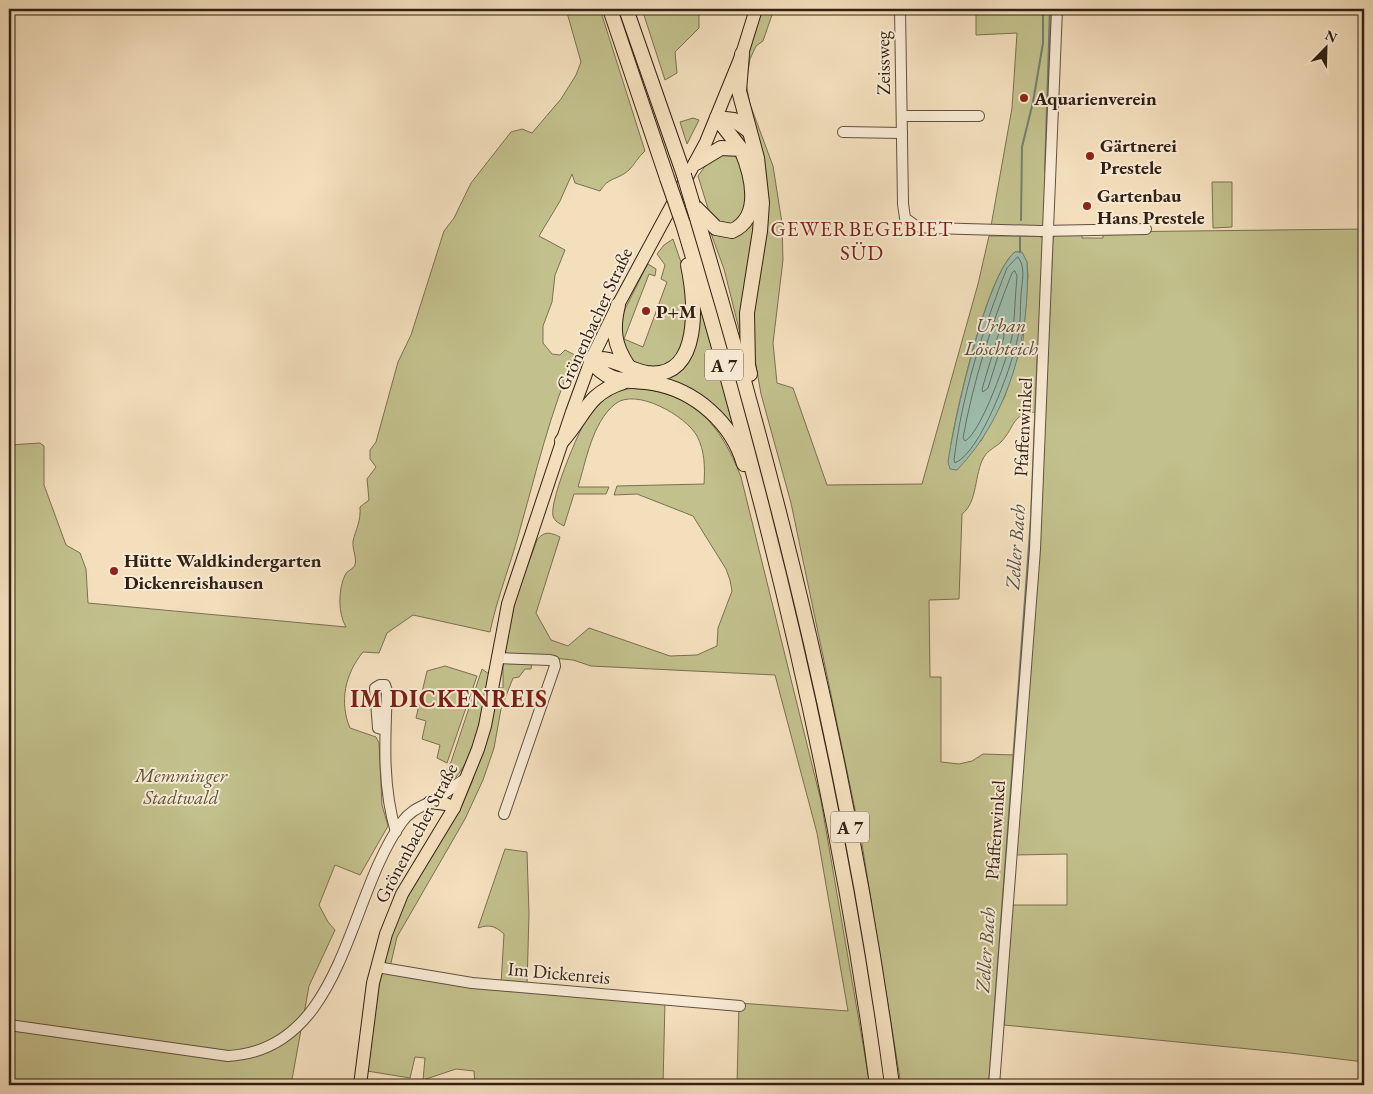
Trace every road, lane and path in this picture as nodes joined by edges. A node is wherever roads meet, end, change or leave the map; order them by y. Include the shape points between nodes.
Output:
1 (610, 9) edge
2 (626, 9) edge
3 (756, 9) edge
4 (900, 9) edge
5 (1057, 9) edge
6 (742, 54) junction
7 (902, 116) junction
8 (980, 116) dead end
9 (717, 118) junction
10 (748, 130) junction
11 (843, 132) dead end
12 (902, 133) junction
13 (741, 149) junction
14 (696, 163) junction
15 (693, 205) junction
16 (683, 224) junction
17 (1146, 229) dead end
18 (1045, 230) junction
19 (618, 305) junction
20 (591, 360) junction
21 (628, 366) junction
22 (623, 382) junction
23 (754, 419) junction
24 (562, 441) junction
25 (763, 506) junction
26 (497, 658) junction
27 (385, 730) dead end
28 (468, 777) junction
29 (430, 802) junction
30 (454, 808) junction
31 (504, 814) dead end
32 (396, 832) junction
33 (377, 967) junction
34 (740, 1006) dead end
35 (9, 1025) edge
36 (360, 1085) edge
37 (877, 1085) edge
38 (892, 1085) edge
39 (994, 1085) edge

1 - 16 highway, A 7, bridge
2 - 15 highway, A 7, bridge
3 - 6 main road, Grönenbacher Straße
4 - 7 street, Zeissweg
5 - 18 street, Pfaffenwinkel
6 - 9 main road, Grönenbacher Straße
6 - 10 highway via 739,90
7 - 8 street, Zeissweg
7 - 12 street, Zeissweg
9 - 10 highway via 734,120
9 - 13 highway
9 - 14 main road, Grönenbacher Straße
10 - 23 highway via 757,158 762,203 746,326 748,365 757,402
11 - 12 street
12 - 18 street, Zeissweg via 905,218 916,226
13 - 14 highway via 721,148
13 - 15 highway, A 7 via 751,186 751,211 747,221 732,231 716,228
14 - 19 main road, Grönenbacher Straße
15 - 23 highway, A 7
16 - 21 highway via 683,246 693,306 688,348 679,362 663,372 645,372
16 - 25 highway, A 7
17 - 18 street
18 - 39 street, Pfaffenwinkel via 1035,548
19 - 20 main road, Grönenbacher Straße
19 - 21 highway via 614,320 615,342
20 - 21 highway via 603,359
20 - 22 highway, A 7 via 604,373
20 - 24 main road, Grönenbacher Straße
22 - 24 highway via 594,397
22 - 25 highway, A 7 via 666,386 707,407 723,423 741,454 754,499
23 - 38 highway, A 7 via 794,572 830,730 864,910
24 - 26 main road, Grönenbacher Straße via 508,604
25 - 37 highway, A 7 via 804,679 838,845
26 - 28 main road, Grönenbacher Straße via 485,726
26 - 31 street via 550,660 555,666
27 - 32 street via 388,803
28 - 29 street
28 - 30 main road, Grönenbacher Straße
29 - 30 main road
29 - 32 street via 413,810
30 - 33 main road, Grönenbacher Straße via 402,894
32 - 35 street via 361,902 330,984 296,1030 273,1044 245,1055 228,1056
33 - 34 street, Im Dickenreis via 472,983
33 - 36 main road, Grönenbacher Straße

